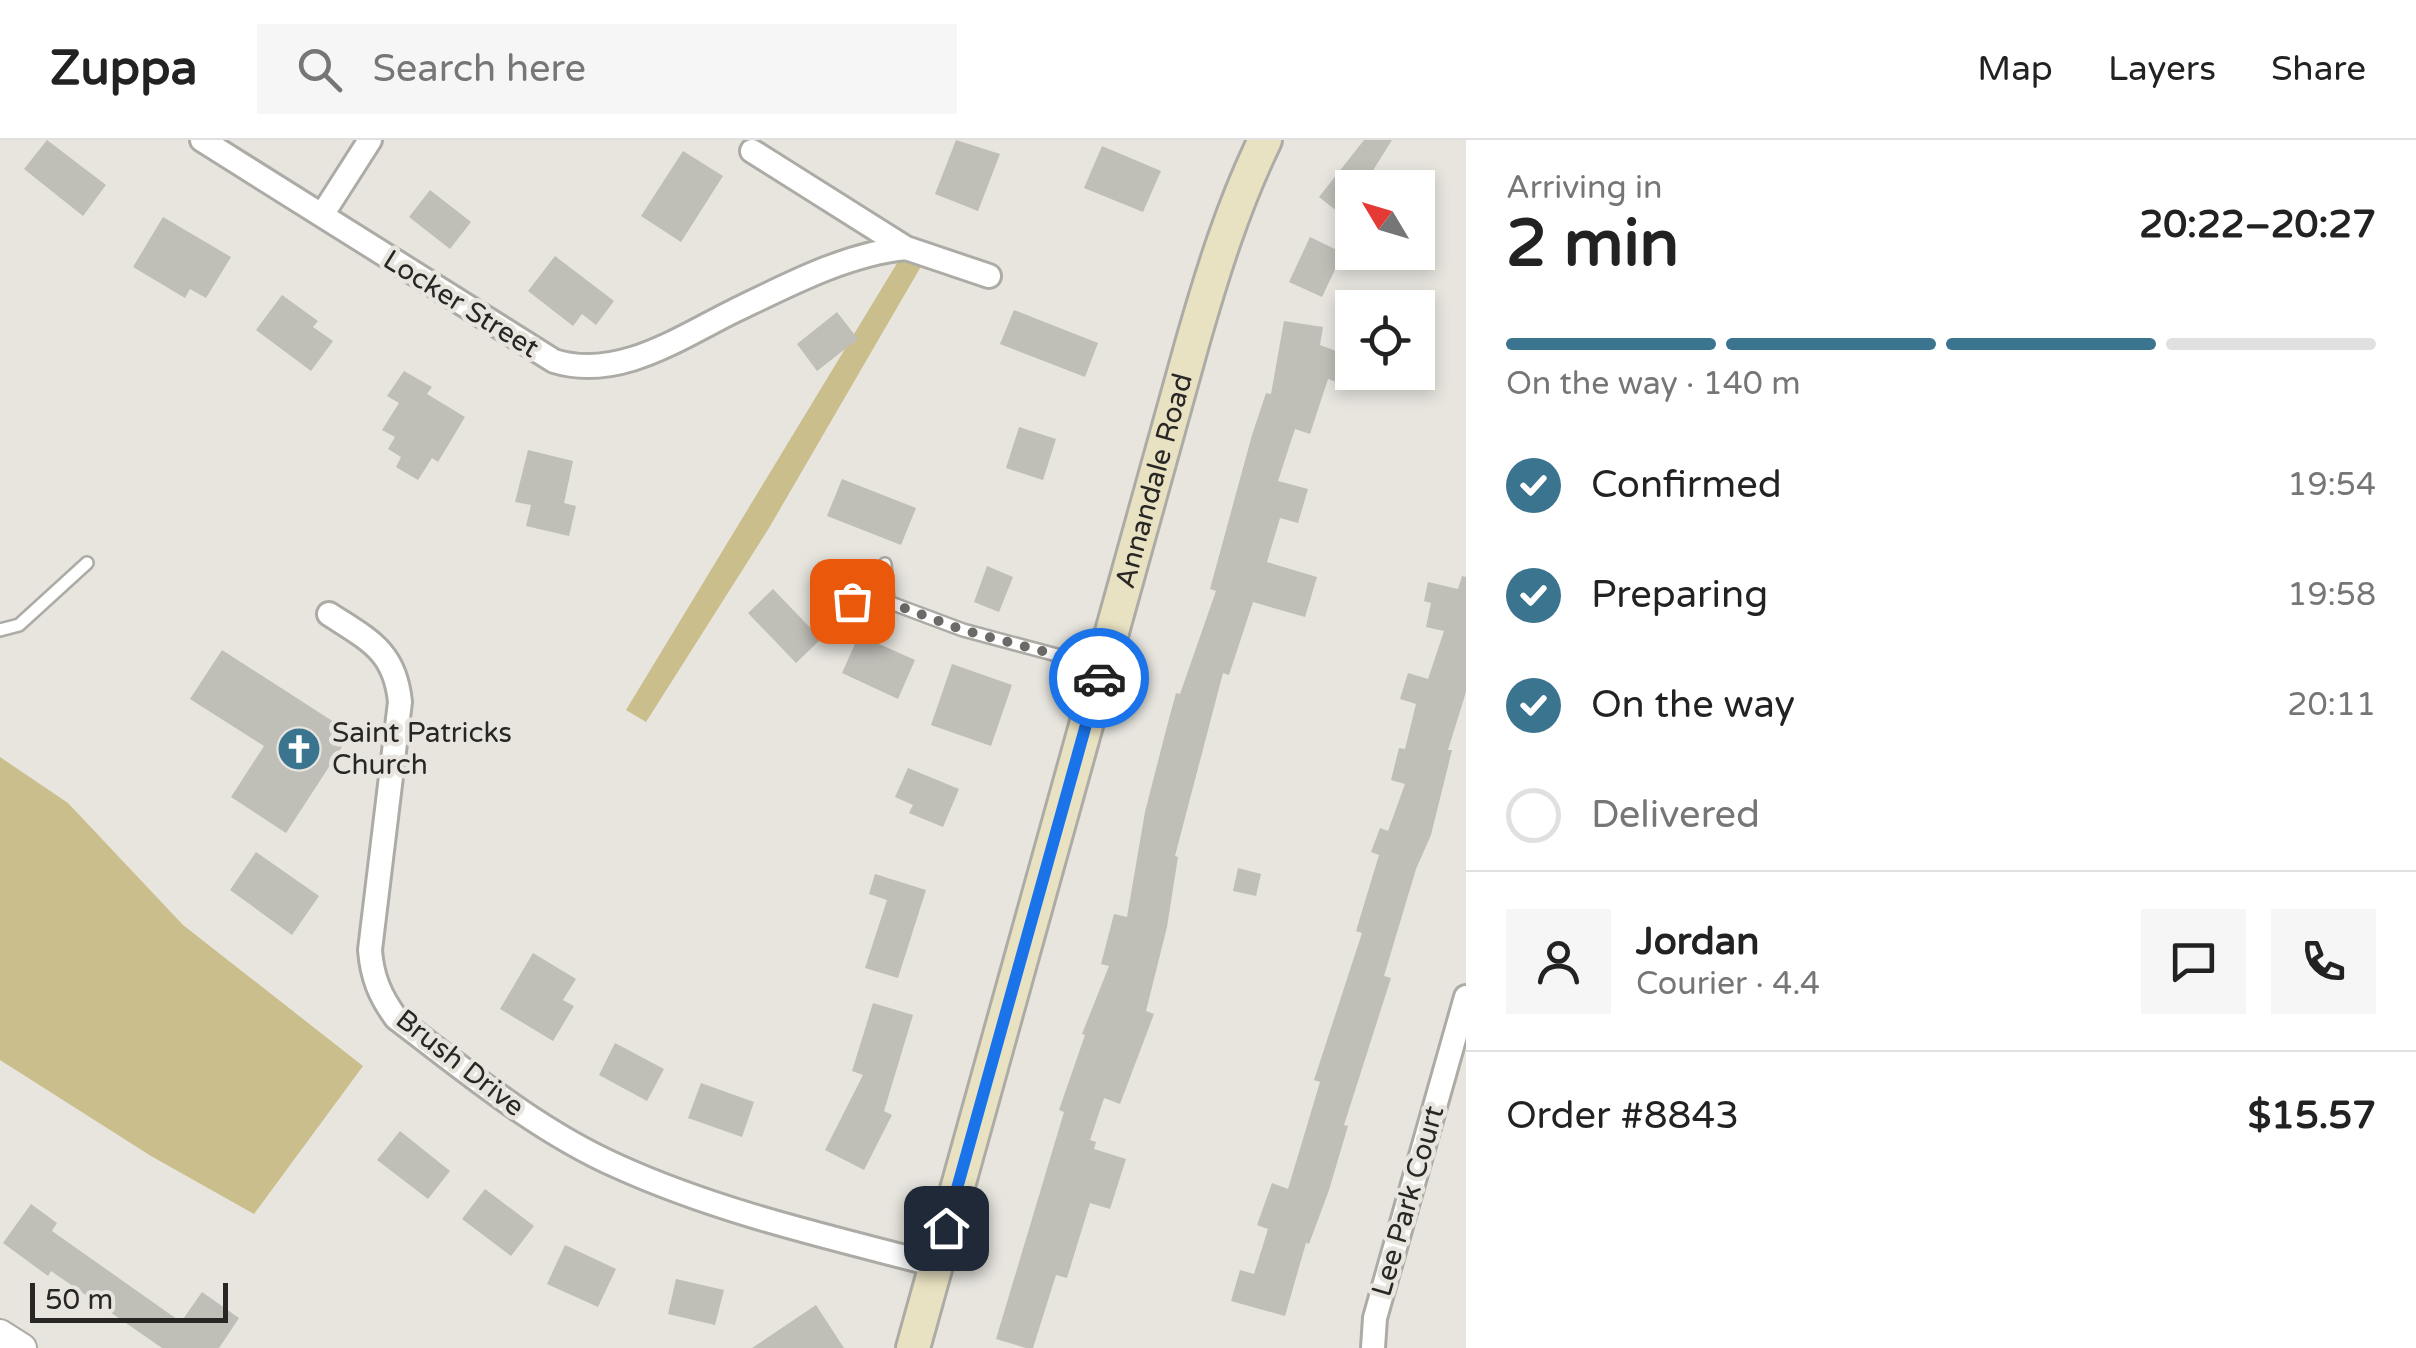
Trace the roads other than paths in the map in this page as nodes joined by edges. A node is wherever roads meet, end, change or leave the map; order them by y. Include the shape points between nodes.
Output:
1 (202, 140) edge
2 (370, 140) edge
3 (1266, 140) edge
4 (752, 150) dead end
5 (322, 214) junction
6 (906, 248) junction
7 (989, 276) dead end
8 (87, 564) dead end
9 (886, 564) dead end
10 (852, 601) dead end
11 (888, 602) junction
12 (329, 614) dead end
13 (0, 630) edge
14 (1102, 667) junction
15 (1466, 997) edge
16 (936, 1265) junction
17 (0, 1334) edge
18 (22, 1348) edge
19 (913, 1348) edge
20 (1373, 1348) edge

1 - 5 street, Locker Street
2 - 5 street
3 - 14 main road, Annandale Road via 1220,249
4 - 6 street
5 - 6 street, Locker Street via 573,367 636,358 848,260
6 - 7 street
8 - 13 lane via 19,625
9 - 11 lane
10 - 11 lane
11 - 14 lane
12 - 16 street, Brush Drive via 373,643 398,678 370,950 371,972 396,1018 532,1118 614,1165 680,1192
14 - 16 main road, Annandale Road
15 - 20 street, Lee Park Court via 1375,1318
16 - 19 main road, Annandale Road
17 - 18 street

